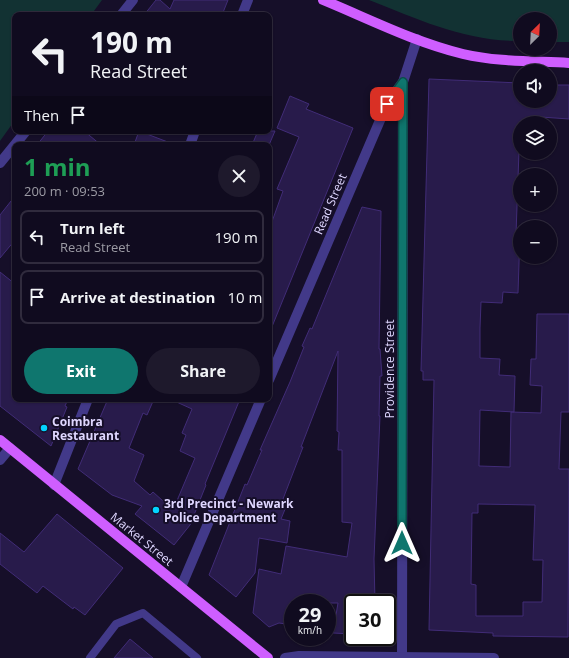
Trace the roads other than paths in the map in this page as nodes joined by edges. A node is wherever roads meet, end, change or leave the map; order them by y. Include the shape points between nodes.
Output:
1 (133, 0) edge
2 (248, 0) edge
3 (323, 0) edge
4 (123, 12) edge
5 (243, 12) edge
6 (417, 39) junction
7 (569, 63) edge
8 (403, 82) junction
9 (24, 134) edge
10 (17, 142) edge
11 (12, 148) edge
12 (0, 163) edge
13 (272, 373) edge
14 (87, 402) edge
15 (260, 402) edge
16 (0, 440) edge
17 (10, 448) junction
18 (0, 460) edge
19 (54, 485) junction
20 (181, 587) junction
21 (402, 657) junction
22 (90, 658) edge
23 (197, 658) edge
24 (268, 658) edge
25 (286, 658) edge
26 (494, 658) edge

1 - 4 street
2 - 5 street
3 - 6 main road
6 - 7 main road via 479,57
6 - 8 street, Read Street
8 - 13 street, Read Street via 387,104
8 - 21 street, Providence Street
9 - 10 street
11 - 12 street
14 - 19 street
15 - 20 street
16 - 17 main road, Market Street
17 - 18 street
17 - 19 main road, Market Street
19 - 20 main road, Market Street
20 - 24 main road, Market Street
21 - 25 street
21 - 26 street
22 - 23 lane via 116,624 143,613

